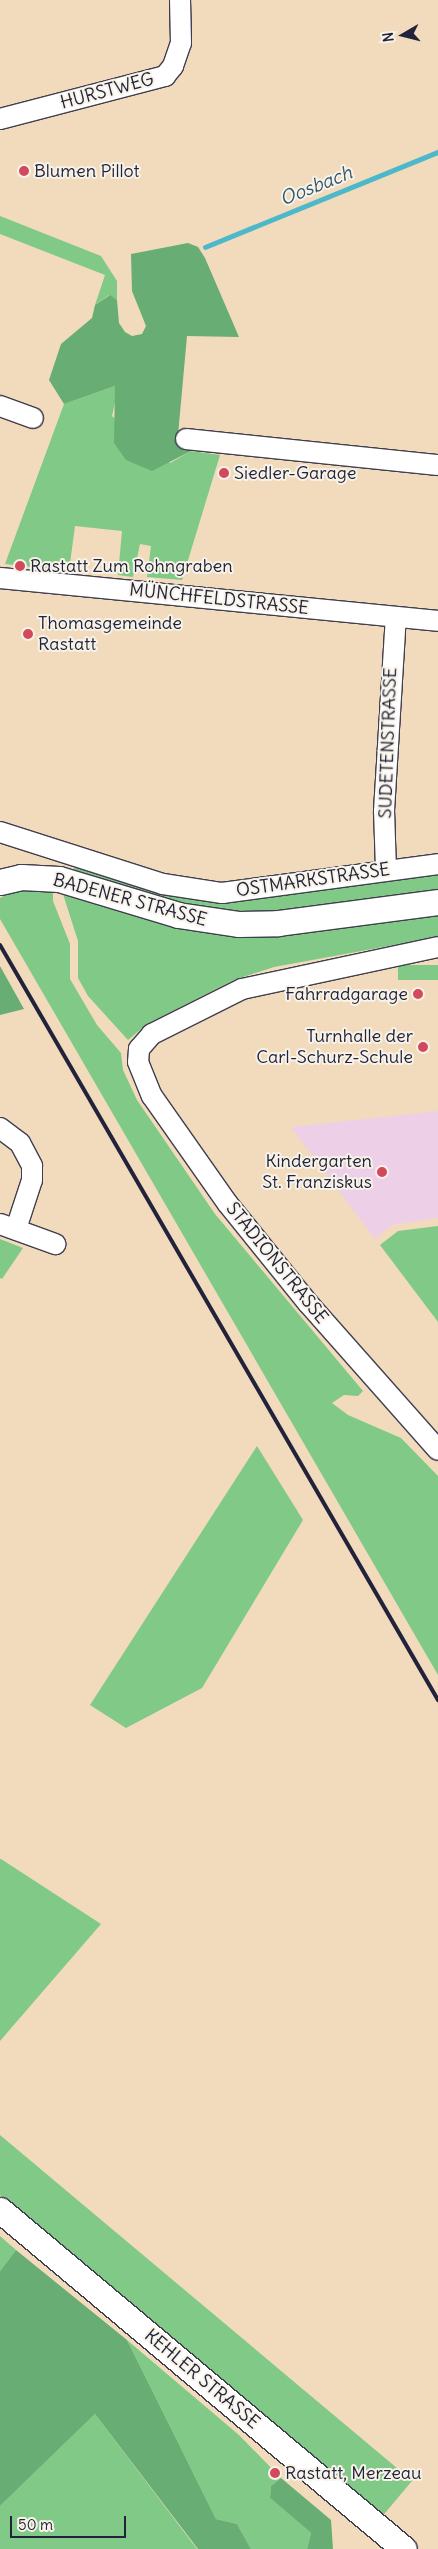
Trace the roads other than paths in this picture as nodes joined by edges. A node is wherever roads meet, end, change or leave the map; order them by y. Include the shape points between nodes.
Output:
1 (180, 0) edge
2 (0, 119) edge
3 (0, 406) edge
4 (33, 418) dead end
5 (186, 438) dead end
6 (438, 465) edge
7 (0, 578) edge
8 (396, 616) junction
9 (438, 621) edge
10 (8, 835) edge
11 (438, 864) edge
12 (386, 870) junction
13 (0, 882) edge
14 (438, 902) edge
15 (438, 947) edge
16 (0, 1128) edge
17 (8, 1226) edge
18 (56, 1244) dead end
19 (438, 1450) edge
20 (0, 2210) edge
21 (404, 2549) edge

1 - 2 street, HURSTWEG via 180,48 174,66 165,76
3 - 4 street
5 - 6 street
7 - 8 street, MÜNCHFELDSTRASSE
8 - 9 street, MÜNCHFELDSTRASSE
8 - 12 street, SUDETENSTRASSE via 385,802
10 - 12 street, OSTMARKSTRASSE via 163,884 222,893
11 - 12 street, OSTMARKSTRASSE
13 - 14 main road, BADENER STRASSE via 21,877 59,879 178,915 239,924 278,924
15 - 19 street, STADIONSTRASSE via 242,989 152,1034 140,1049 138,1062 152,1096 228,1204 308,1302
16 - 17 street via 20,1143 32,1166 32,1180
17 - 18 street
20 - 21 main road, KEHLER STRASSE

